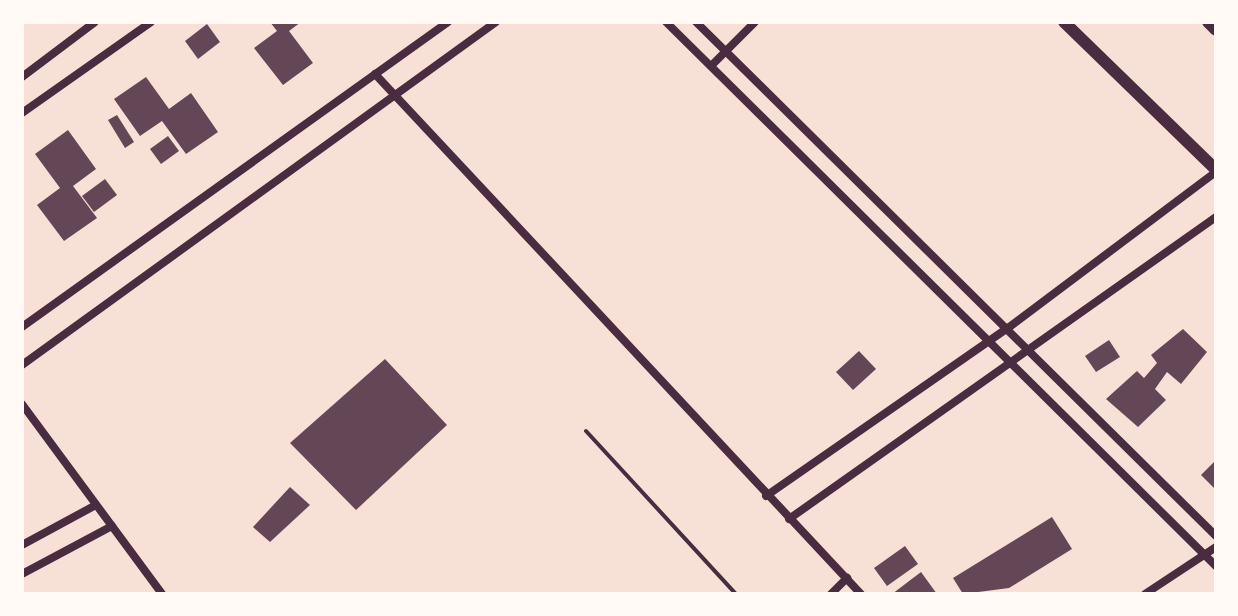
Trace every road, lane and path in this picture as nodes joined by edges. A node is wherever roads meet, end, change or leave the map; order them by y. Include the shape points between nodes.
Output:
1 (95, 22) edge
2 (151, 22) edge
3 (448, 22) edge
4 (496, 22) edge
5 (666, 22) edge
6 (696, 22) edge
7 (755, 22) edge
8 (1064, 22) edge
9 (1208, 22) edge
10 (1216, 30) edge
11 (725, 51) junction
12 (711, 66) junction
13 (375, 74) junction
14 (22, 77) edge
15 (394, 96) junction
16 (22, 113) edge
17 (1216, 171) edge
18 (1216, 217) edge
19 (22, 327) edge
20 (1008, 328) junction
21 (990, 341) junction
22 (1030, 350) junction
23 (1013, 363) junction
24 (22, 365) edge
25 (22, 404) edge
26 (586, 431) dead end
27 (766, 496) junction
28 (96, 505) junction
29 (789, 519) junction
30 (112, 526) junction
31 (1216, 536) edge
32 (22, 545) edge
33 (1216, 547) edge
34 (1204, 555) junction
35 (1216, 566) edge
36 (22, 574) edge
37 (847, 578) junction
38 (162, 594) edge
39 (736, 594) edge
40 (831, 594) edge
41 (861, 594) edge
42 (1145, 594) edge

1 - 14 street
2 - 16 street
3 - 13 street
4 - 15 street
5 - 12 street
6 - 11 street
7 - 11 street
8 - 17 main road
9 - 10 main road
11 - 12 street
11 - 20 street
12 - 21 street
13 - 15 street
13 - 19 street
15 - 24 street
15 - 27 street
17 - 20 street
18 - 22 street
20 - 21 street
20 - 22 street
21 - 23 street
21 - 27 street
22 - 23 street
22 - 31 street
23 - 29 street
23 - 34 street
25 - 28 street
26 - 39 lane
27 - 29 street
28 - 30 street
28 - 32 street
29 - 37 street
30 - 36 street
30 - 38 street
33 - 34 street
34 - 35 street
34 - 42 street
37 - 40 street
37 - 41 street

